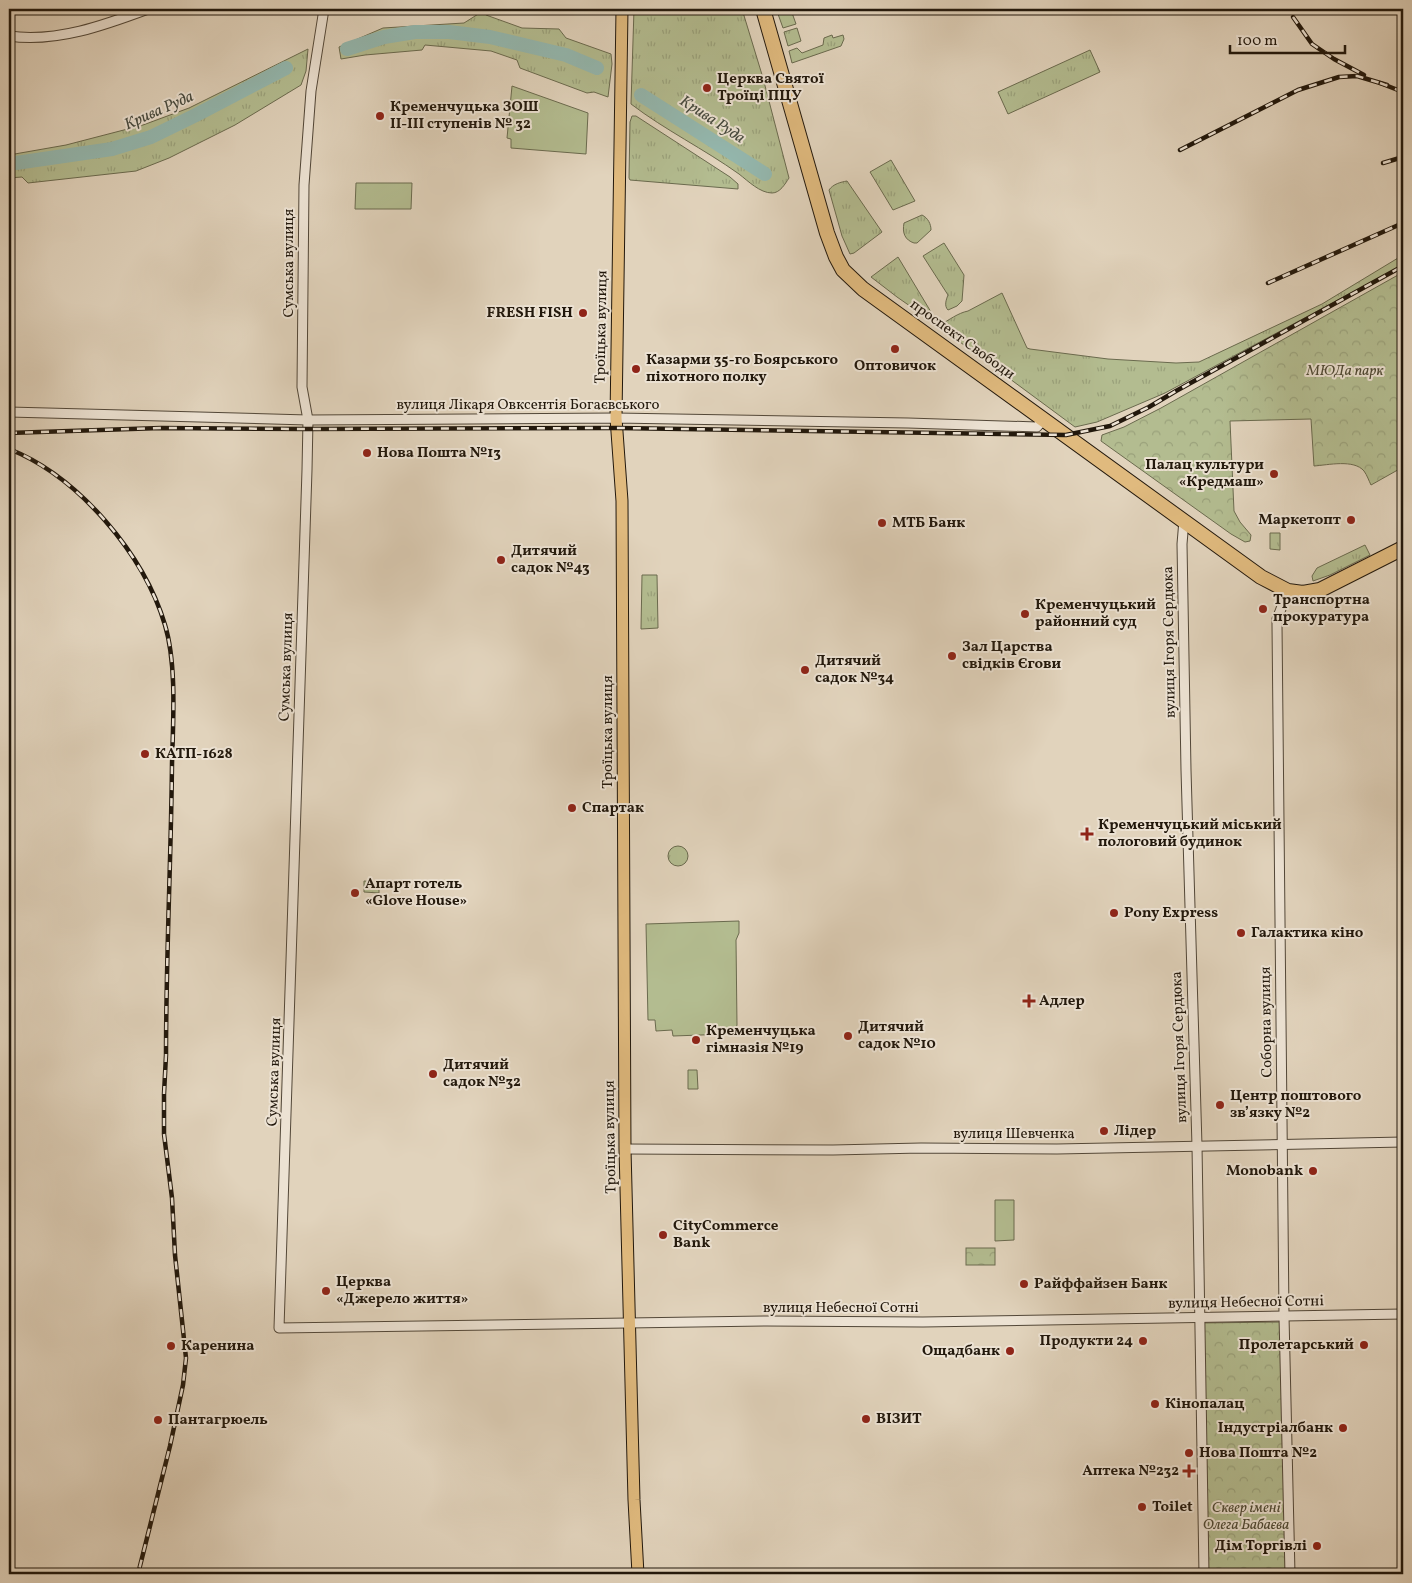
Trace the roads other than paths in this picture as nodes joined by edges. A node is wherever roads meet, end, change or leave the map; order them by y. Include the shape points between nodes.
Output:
1 (148, 9) edge
2 (324, 9) edge
3 (622, 9) edge
4 (763, 9) edge
5 (9, 36) edge
6 (9, 412) edge
7 (616, 418) junction
8 (1044, 419) junction
9 (308, 420) junction
10 (1184, 520) junction
11 (1403, 548) edge
12 (1288, 591) junction
13 (1403, 1142) edge
14 (1282, 1144) junction
15 (1196, 1146) junction
16 (625, 1149) junction
17 (1403, 1314) edge
18 (1284, 1316) junction
19 (1200, 1318) junction
20 (631, 1323) junction
21 (279, 1328) joint
22 (638, 1574) edge
23 (1204, 1574) edge
24 (1290, 1574) edge

1 - 5 street via 85,30 52,36
2 - 9 street, Сумська вулиця via 311,92 304,184 302,388
3 - 7 main road, Троїцька вулиця
4 - 8 highway, проспект Свободи via 827,234 843,270 863,289
6 - 9 street, вулиця Лікаря Овксентія Богаєвського
7 - 8 street, вулиця Лікаря Овксентія Богаєвського via 1038,427
7 - 9 street, вулиця Лікаря Овксентія Богаєвського
7 - 16 main road, Троїцька вулиця via 622,510
8 - 10 highway, проспект Свободи
9 - 21 street, Сумська вулиця
10 - 12 highway, проспект Свободи via 1267,581
10 - 15 street, вулиця Ігоря Сердюка via 1186,770
11 - 12 highway via 1320,590
12 - 14 street, Соборна вулиця via 1277,625
13 - 14 street, вулиця Шевченка
14 - 15 street, вулиця Шевченка
14 - 18 street, Соборна вулиця
15 - 16 street, вулиця Шевченка
15 - 19 street, вулиця Ігоря Сердюка
16 - 20 main road, Троїцька вулиця
17 - 18 street, вулиця Небесної Сотні
18 - 19 street, вулиця Небесної Сотні
18 - 24 street, Соборна вулиця
19 - 20 street, вулиця Небесної Сотні
19 - 23 street, вулиця Ігоря Сердюка
20 - 21 street, вулиця Небесної Сотні
20 - 22 main road, Троїцька вулиця

